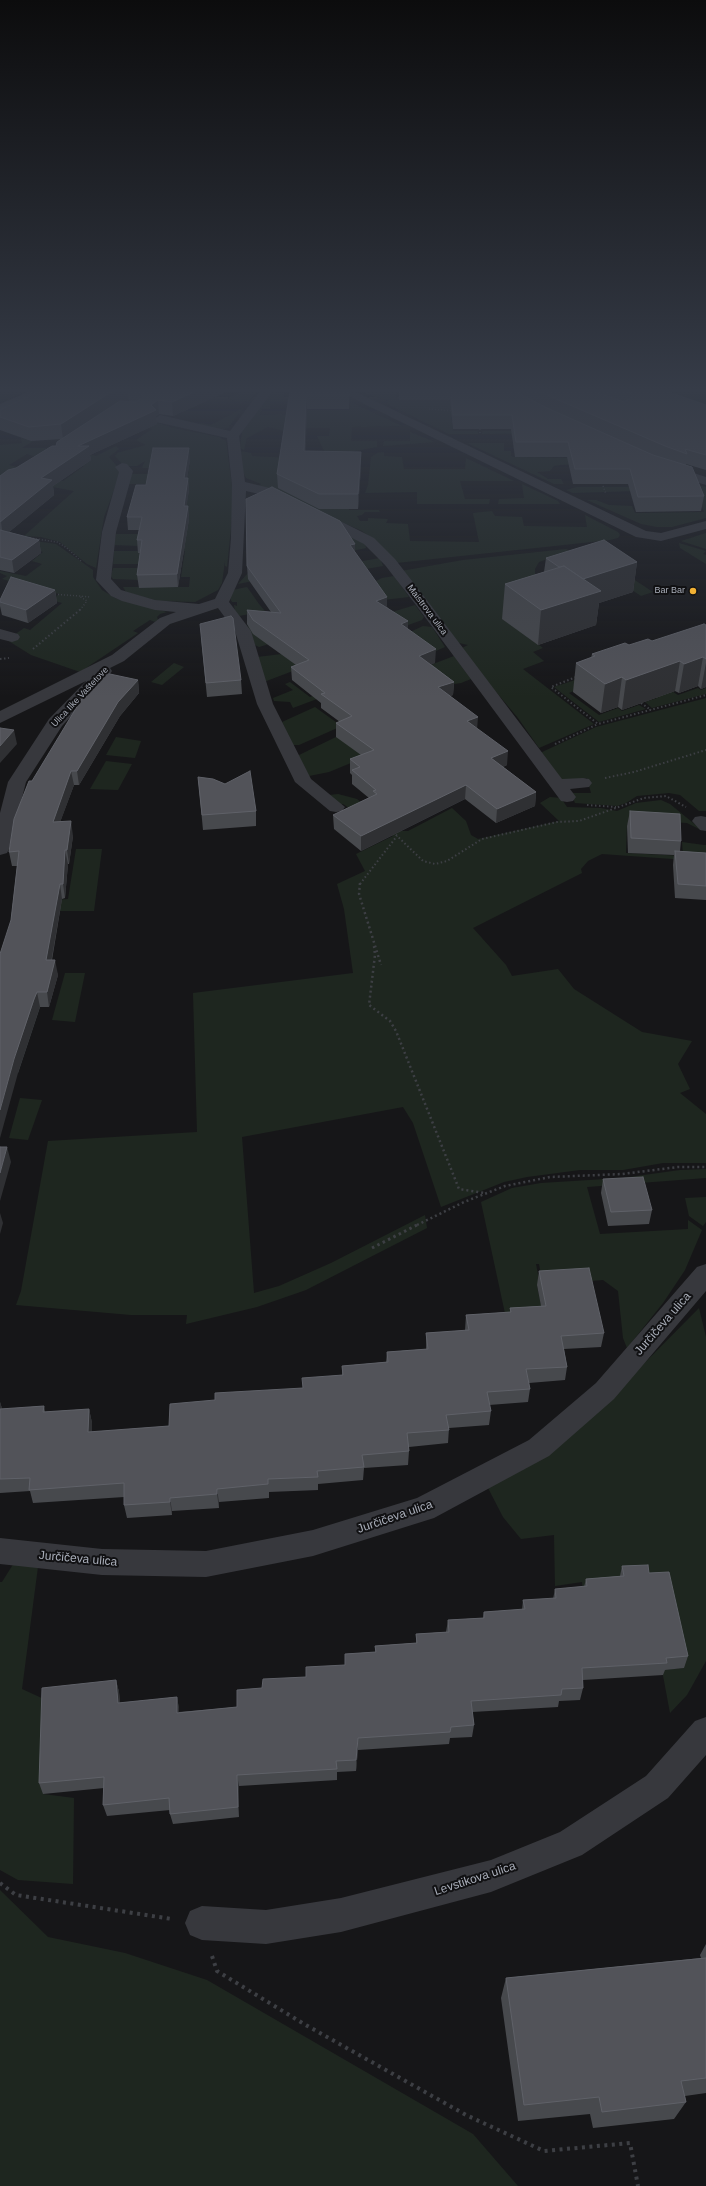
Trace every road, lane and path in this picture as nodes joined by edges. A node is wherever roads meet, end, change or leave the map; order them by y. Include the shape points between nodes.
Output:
1 (120, 493) edge
2 (239, 493) edge
3 (272, 493) edge
4 (556, 493) edge
5 (706, 524) edge
6 (29, 538) edge
7 (103, 572) junction
8 (51, 594) edge
9 (79, 596) junction
10 (127, 598) junction
11 (221, 602) junction
12 (33, 649) dead end
13 (118, 658) junction
14 (582, 675) edge
15 (706, 695) edge
16 (641, 703) edge
17 (651, 710) junction
18 (0, 718) edge
19 (598, 724) junction
20 (706, 750) edge
21 (535, 753) junction
22 (583, 783) joint
23 (562, 790) junction
24 (336, 807) dead end
25 (619, 807) junction
26 (704, 823) edge
27 (391, 830) edge
28 (398, 836) junction
29 (0, 849) edge
30 (374, 946) junction
31 (382, 965) dead end
32 (706, 1167) edge
33 (486, 1194) junction
34 (372, 1248) dead end
35 (706, 1274) edge
36 (0, 1551) edge
37 (706, 1732) edge
38 (0, 1883) edge
39 (202, 1923) junction
40 (638, 2186) edge

1 - 7 street via 111,522
2 - 11 street via 235,573
3 - 21 street, Maistrova ulica via 369,541 394,566
4 - 5 street via 641,534 661,537
6 - 7 path via 57,542 86,564
7 - 10 street via 103,580
8 - 9 path
9 - 10 path
9 - 12 path via 87,601 84,607
10 - 11 street via 180,608
11 - 13 street, Ulica Ilke Vaštetove via 164,621
11 - 24 street via 243,631 265,704 304,782
13 - 18 street, Ulica Ilke Vaštetove
13 - 29 street, Ulica Ilke Vaštetove via 55,723 17,782
14 - 19 path via 551,687
15 - 17 path
16 - 17 path
17 - 19 path
19 - 21 path
20 - 22 path via 634,772
21 - 23 street, Maistrova ulica
22 - 23 street
23 - 25 path via 573,804
25 - 26 path via 644,798 666,796 682,804
25 - 28 path via 579,821 557,822 482,839 446,861 435,864 423,861
27 - 28 path
28 - 30 path via 360,883 359,894
30 - 31 path
30 - 33 path via 369,1005 390,1021 396,1031 460,1189
32 - 33 path via 550,1177 505,1186
33 - 34 path via 464,1202
35 - 36 street, Jurčičeva ulica via 605,1391 539,1448 424,1509 313,1543 206,1564 102,1562
37 - 39 street, Levstikova ulica via 657,1787 571,1844 491,1876 341,1915 281,1925 266,1927
38 - 39 path via 16,1895
39 - 40 path via 217,1971 284,2012 466,2114 544,2151 630,2143

